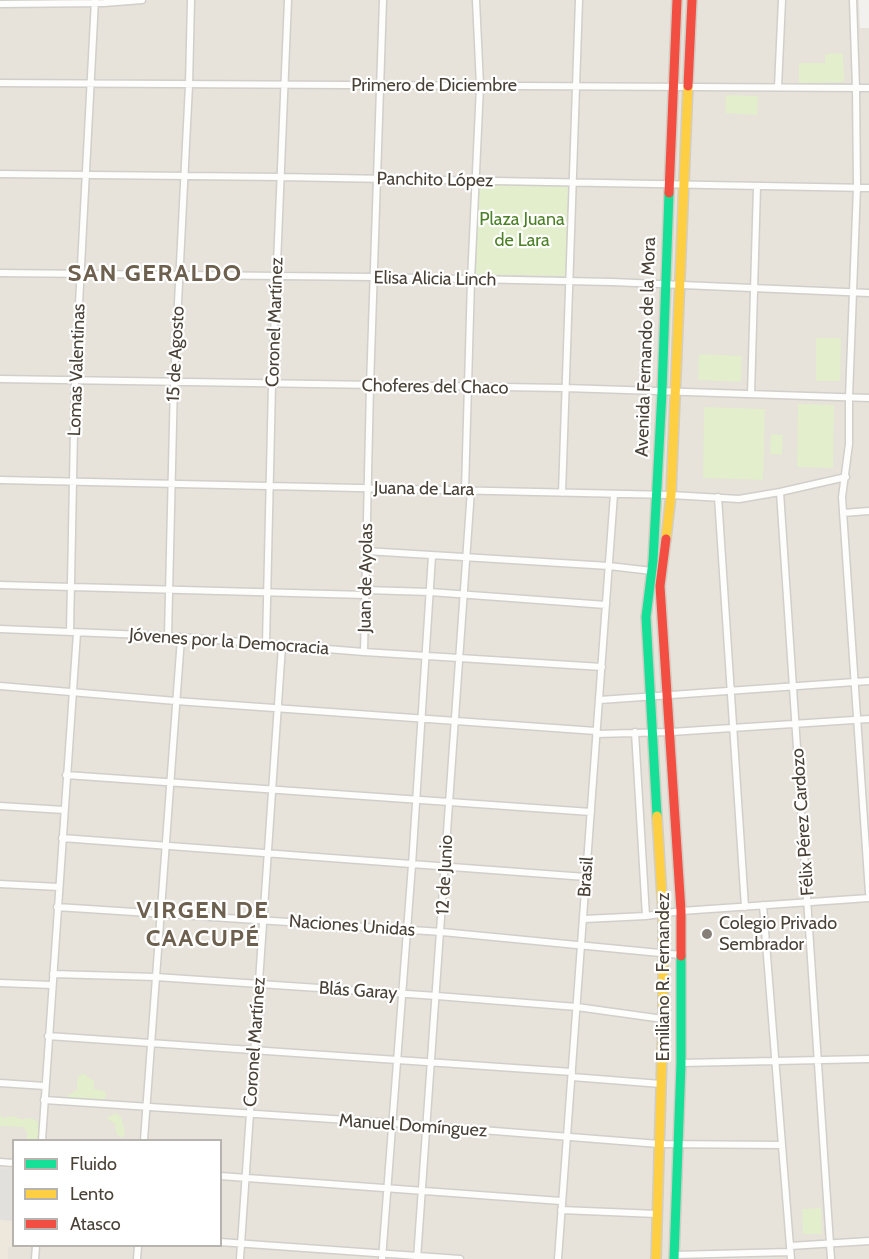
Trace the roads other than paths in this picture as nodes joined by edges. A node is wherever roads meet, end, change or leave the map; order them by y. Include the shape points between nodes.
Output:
1 (142, 0) edge
2 (191, 0) edge
3 (288, 0) edge
4 (383, 0) edge
5 (476, 0) edge
6 (579, 0) edge
7 (677, 0) edge
8 (692, 0) edge
9 (782, 0) edge
10 (853, 0) edge
11 (95, 2) edge
12 (0, 4) edge
13 (0, 83) edge
14 (91, 84) junction
15 (189, 85) junction
16 (285, 85) junction
17 (380, 86) junction
18 (480, 86) junction
19 (577, 86) junction
20 (674, 87) junction
21 (688, 87) junction
22 (778, 87) junction
23 (856, 88) junction
24 (869, 88) edge
25 (0, 174) edge
26 (86, 175) junction
27 (184, 176) junction
28 (281, 177) junction
29 (377, 178) junction
30 (475, 181) junction
31 (572, 183) junction
32 (669, 185) junction
33 (684, 185) junction
34 (757, 187) junction
35 (857, 188) junction
36 (869, 188) edge
37 (0, 273) edge
38 (81, 274) junction
39 (180, 274) junction
40 (277, 276) junction
41 (373, 277) junction
42 (471, 280) junction
43 (569, 281) junction
44 (665, 284) junction
45 (681, 284) junction
46 (754, 288) junction
47 (854, 293) junction
48 (869, 293) edge
49 (0, 379) edge
50 (75, 380) junction
51 (174, 382) junction
52 (272, 384) junction
53 (370, 386) junction
54 (468, 388) junction
55 (565, 388) junction
56 (677, 391) junction
57 (662, 392) junction
58 (751, 394) junction
59 (849, 398) junction
60 (869, 398) edge
61 (846, 477) junction
62 (0, 480) edge
63 (73, 482) junction
64 (171, 483) junction
65 (269, 486) junction
66 (368, 488) junction
67 (468, 490) junction
68 (780, 492) junction
69 (562, 493) junction
70 (614, 495) junction
71 (671, 495) junction
72 (657, 496) junction
73 (718, 497) junction
74 (869, 511) edge
75 (843, 513) junction
76 (366, 552) junction
77 (432, 556) junction
78 (466, 558) junction
79 (609, 566) junction
80 (652, 571) junction
81 (0, 585) edge
82 (72, 587) junction
83 (169, 589) junction
84 (267, 592) junction
85 (365, 592) junction
86 (430, 592) junction
87 (464, 594) junction
88 (606, 605) junction
89 (0, 629) edge
90 (73, 632) junction
91 (168, 636) junction
92 (182, 638) junction
93 (266, 644) junction
94 (282, 646) junction
95 (364, 652) junction
96 (426, 655) junction
97 (459, 657) junction
98 (602, 667) junction
99 (869, 681) edge
100 (855, 682) junction
101 (0, 686) edge
102 (793, 686) junction
103 (731, 691) junction
104 (72, 692) junction
105 (651, 695) junction
106 (669, 695) junction
107 (600, 700) junction
108 (176, 701) junction
109 (278, 708) junction
110 (421, 718) junction
111 (869, 719) edge
112 (455, 720) junction
113 (858, 720) junction
114 (796, 725) junction
115 (734, 728) junction
116 (654, 731) junction
117 (596, 732) junction
118 (635, 732) junction
119 (671, 732) junction
120 (66, 775) junction
121 (170, 782) junction
122 (272, 790) junction
123 (416, 800) junction
124 (449, 802) junction
125 (0, 806) edge
126 (64, 810) junction
127 (591, 812) junction
128 (62, 838) junction
129 (165, 846) junction
130 (268, 854) junction
131 (412, 865) junction
132 (445, 867) junction
133 (586, 877) junction
134 (0, 884) edge
135 (59, 887) junction
136 (869, 892) edge
137 (869, 898) edge
138 (808, 902) junction
139 (763, 905) junction
140 (57, 907) junction
141 (745, 907) junction
142 (681, 911) junction
143 (160, 914) junction
144 (663, 915) junction
145 (646, 916) junction
146 (584, 919) junction
147 (264, 920) junction
148 (407, 929) junction
149 (441, 932) junction
150 (581, 945) junction
151 (663, 955) junction
152 (681, 955) junction
153 (53, 974) junction
154 (156, 977) junction
155 (0, 983) edge
156 (259, 984) junction
157 (52, 985) junction
158 (402, 994) junction
159 (437, 996) junction
160 (577, 1007) junction
161 (663, 1019) junction
162 (48, 1036) junction
163 (151, 1043) junction
164 (254, 1050) junction
165 (398, 1059) junction
166 (869, 1059) edge
167 (818, 1060) junction
168 (432, 1061) junction
169 (776, 1061) junction
170 (681, 1063) junction
171 (572, 1075) junction
172 (0, 1083) edge
173 (661, 1084) junction
174 (45, 1086) junction
175 (44, 1100) junction
176 (146, 1107) junction
177 (250, 1114) junction
178 (393, 1123) junction
179 (427, 1126) junction
180 (567, 1138) junction
181 (42, 1139) edge
182 (144, 1139) edge
183 (678, 1143) junction
184 (659, 1144) junction
185 (782, 1145) junction
186 (222, 1176) edge
187 (246, 1178) junction
188 (388, 1189) junction
189 (422, 1191) junction
190 (561, 1201) junction
191 (561, 1210) junction
192 (657, 1214) junction
193 (869, 1241) edge
194 (222, 1242) edge
195 (241, 1243) junction
196 (830, 1243) junction
197 (790, 1252) edge
198 (382, 1256) edge
199 (719, 1256) edge
200 (417, 1257) edge
201 (674, 1257) edge
202 (240, 1259) edge
203 (460, 1259) edge
204 (558, 1259) edge
205 (656, 1259) edge
206 (831, 1259) edge

1 - 11 street
2 - 15 street, 15 de Agosto
3 - 16 street, Coronel Martínez
4 - 17 street, Juan de Ayolas
5 - 18 street, 12 de Junio
6 - 19 street
7 - 20 main road, Avenida Fernando de la Mora
8 - 21 main road, Avenida Fernando de la Mora
9 - 22 street
10 - 23 street
11 - 12 street
11 - 14 street, Lomas Valentinas
13 - 14 street, Primero de Diciembre
14 - 15 street, Primero de Diciembre
14 - 26 street, Lomas Valentinas
15 - 16 street, Primero de Diciembre
15 - 27 street, 15 de Agosto
16 - 17 street, Primero de Diciembre
16 - 28 street, Coronel Martínez
17 - 18 street, Primero de Diciembre
17 - 29 street, Juan de Ayolas
18 - 19 street, Primero de Diciembre
18 - 30 street, 12 de Junio
19 - 20 street, Primero de Diciembre
19 - 31 street
20 - 21 street, Primero de Diciembre
20 - 32 main road, Avenida Fernando de la Mora
21 - 22 street, Primero de Diciembre
21 - 33 main road, Avenida Fernando de la Mora
22 - 23 street, Primero de Diciembre
23 - 24 street, Primero de Diciembre
23 - 35 street
25 - 26 street, Panchito López
26 - 27 street, Panchito López
26 - 38 street, Lomas Valentinas
27 - 28 street, Panchito López
27 - 39 street, 15 de Agosto
28 - 29 street, Panchito López
28 - 40 street, Coronel Martínez
29 - 30 street, Panchito López
29 - 41 street, Juan de Ayolas
30 - 31 street, Panchito López
30 - 42 street, 12 de Junio
31 - 32 street, Panchito López
31 - 43 street
32 - 33 street, Panchito López
32 - 44 main road, Avenida Fernando de la Mora
33 - 34 street, Panchito López
33 - 45 main road, Avenida Fernando de la Mora
34 - 35 street, Panchito López
34 - 46 street
35 - 36 street, Panchito López
35 - 47 street
37 - 38 street, Elisa Alicia Linch
38 - 39 street, Elisa Alicia Linch
38 - 50 street, Lomas Valentinas
39 - 40 street, Elisa Alicia Linch
39 - 51 street, 15 de Agosto
40 - 41 street, Elisa Alicia Linch
40 - 52 street, Coronel Martínez
41 - 42 street, Elisa Alicia Linch
41 - 53 street, Juan de Ayolas
42 - 43 street, Elisa Alicia Linch
42 - 54 street, 12 de Junio
43 - 44 street, Elisa Alicia Linch
43 - 55 street
44 - 45 street, Elisa Alicia Linch
44 - 57 main road, Avenida Fernando de la Mora
45 - 46 street, Elisa Alicia Linch
45 - 56 main road, Avenida Fernando de la Mora
46 - 47 street, Elisa Alicia Linch
46 - 58 street
47 - 48 street, Elisa Alicia Linch
47 - 59 street
49 - 50 street, Choferes del Chaco
50 - 51 street, Choferes del Chaco
50 - 63 street, Lomas Valentinas
51 - 52 street, Choferes del Chaco
51 - 64 street, 15 de Agosto
52 - 53 street, Choferes del Chaco
52 - 65 street, Coronel Martínez
53 - 54 street, Choferes del Chaco
53 - 66 street, Juan de Ayolas
54 - 55 street, Choferes del Chaco
54 - 67 street, 12 de Junio
55 - 57 street, Choferes del Chaco
55 - 69 street
56 - 57 street, Choferes del Chaco
56 - 58 street, Choferes del Chaco
56 - 71 main road, Avenida Fernando de la Mora
57 - 72 main road, Avenida Fernando de la Mora
58 - 59 street, Choferes del Chaco
59 - 60 street, Choferes del Chaco
59 - 61 street
61 - 68 street, Juana de Lara
61 - 75 street
62 - 63 street, Juana de Lara
63 - 64 street, Juana de Lara
63 - 82 street, Lomas Valentinas
64 - 65 street, Juana de Lara
64 - 83 street, 15 de Agosto
65 - 66 street, Juana de Lara
65 - 84 street, Coronel Martínez
66 - 67 street, Juana de Lara
66 - 76 street, Juan de Ayolas
67 - 69 street, Juana de Lara
67 - 78 street, 12 de Junio
68 - 73 street, Juana de Lara via 746,498
68 - 102 street, Félix Pérez Cardozo
69 - 70 street, Juana de Lara
70 - 72 street, Juana de Lara
70 - 79 street, Brasil
71 - 72 street, Juana de Lara
71 - 73 street, Juana de Lara
71 - 106 main road, Avenida Fernando de la Mora via 660,586
72 - 80 main road, Avenida Fernando de la Mora
73 - 103 street
74 - 75 street
75 - 100 street
76 - 77 street
76 - 85 street, Juan de Ayolas
77 - 78 street
77 - 86 street, 12 de Junio
78 - 79 street
78 - 87 street, 12 de Junio
79 - 80 street
79 - 88 street, Brasil
80 - 105 main road, Avenida Fernando de la Mora via 646,617
81 - 82 street
82 - 83 street
82 - 90 street, Lomas Valentinas
83 - 84 street
83 - 91 street, 15 de Agosto
84 - 85 street
84 - 93 street, Coronel Martínez
85 - 86 street
85 - 95 street, Juan de Ayolas
86 - 87 street
86 - 96 street, 12 de Junio
87 - 88 street
87 - 97 street, 12 de Junio
88 - 98 street, Brasil
89 - 90 street, Jóvenes por la Democracia
90 - 91 street, Jóvenes por la Democracia
90 - 104 street, Lomas Valentinas
91 - 92 street, Jóvenes por la Democracia
92 - 93 street, Jóvenes por la Democracia
92 - 108 street
93 - 94 street, Jóvenes por la Democracia
94 - 95 street, Jóvenes por la Democracia
94 - 109 street, Coronel Martínez
95 - 96 street, Jóvenes por la Democracia
96 - 97 street, Jóvenes por la Democracia
96 - 110 street, 12 de Junio
97 - 98 street, Jóvenes por la Democracia
97 - 112 street, 12 de Junio
98 - 107 street, Brasil
99 - 100 street
100 - 102 street
100 - 113 street
101 - 104 street
102 - 103 street
102 - 114 street, Félix Pérez Cardozo
103 - 106 street
103 - 115 street
104 - 108 street
104 - 120 street, Lomas Valentinas
105 - 106 street
105 - 107 street
105 - 116 main road, Avenida Fernando de la Mora
106 - 119 main road, Emiliano R. Fernandez
107 - 117 street, Brasil
108 - 109 street
108 - 121 street
109 - 110 street
109 - 122 street, Coronel Martínez
110 - 112 street
110 - 123 street, 12 de Junio
111 - 113 street
112 - 117 street
112 - 124 street, 12 de Junio
113 - 114 street
113 - 136 street
114 - 115 street
114 - 138 street, Félix Pérez Cardozo
115 - 119 street
115 - 141 street
116 - 118 street
116 - 119 street
116 - 144 main road, Avenida Fernando de la Mora
117 - 118 street
117 - 127 street, Brasil
118 - 145 street
119 - 142 main road, Emiliano R. Fernandez
120 - 121 street
120 - 126 street, Lomas Valentinas
121 - 122 street
121 - 129 street
122 - 123 street
122 - 130 street, Coronel Martínez
123 - 124 street
123 - 131 street, 12 de Junio
124 - 127 street
124 - 132 street, 12 de Junio
125 - 126 street
126 - 128 street, Lomas Valentinas
127 - 133 street, Brasil
128 - 129 street
128 - 135 street, Lomas Valentinas
129 - 130 street
129 - 143 street
130 - 131 street
130 - 147 street, Coronel Martínez
131 - 132 street
131 - 148 street, 12 de Junio
132 - 133 street
132 - 149 street, 12 de Junio
133 - 146 street, Brasil
134 - 135 street
135 - 140 street, Lomas Valentinas
137 - 138 street
138 - 139 street
138 - 167 street, Félix Pérez Cardozo
139 - 141 street
139 - 169 street
140 - 143 street, Naciones Unidas
140 - 153 street, Lomas Valentinas
141 - 142 street
142 - 144 street
142 - 152 main road, Emiliano R. Fernandez
143 - 147 street, Naciones Unidas
143 - 154 street
144 - 145 street
144 - 151 main road, Avenida Fernando de la Mora
145 - 146 street
146 - 150 street, Brasil
147 - 148 street, Naciones Unidas
147 - 156 street, Coronel Martínez
148 - 149 street, Naciones Unidas
148 - 158 street, 12 de Junio
149 - 150 street, Naciones Unidas
149 - 159 street, 12 de Junio
150 - 151 street, Naciones Unidas
150 - 160 street, Brasil
151 - 152 street, Naciones Unidas
151 - 161 main road, Avenida Fernando de la Mora
152 - 170 main road, Emiliano R. Fernandez
153 - 154 street, Blás Garay
153 - 157 street, Lomas Valentinas
154 - 156 street, Blás Garay
154 - 163 street
155 - 157 street
156 - 158 street, Blás Garay
156 - 164 street, Coronel Martínez
157 - 162 street, Lomas Valentinas
158 - 159 street, Blás Garay
158 - 165 street, 12 de Junio
159 - 160 street, Blás Garay
159 - 168 street, 12 de Junio
160 - 161 street, Blás Garay
160 - 171 street, Brasil
161 - 173 main road, Avenida Fernando de la Mora
162 - 163 street
162 - 174 street, Lomas Valentinas
163 - 164 street
163 - 176 street
164 - 165 street
164 - 177 street, Coronel Martínez
165 - 168 street
165 - 178 street, 12 de Junio
166 - 167 street
167 - 169 street
167 - 196 street, Félix Pérez Cardozo
168 - 171 street
168 - 179 street, 12 de Junio
169 - 170 street
169 - 185 street
170 - 183 main road, Emiliano R. Fernandez
171 - 173 street
171 - 180 street, Brasil
172 - 174 street
173 - 184 main road, Avenida Fernando de la Mora
174 - 175 street, Lomas Valentinas
175 - 176 street, Manuel Domínguez
175 - 181 street, Lomas Valentinas
176 - 177 street, Manuel Domínguez
176 - 182 street
177 - 178 street, Manuel Domínguez
177 - 187 street, Coronel Martínez
178 - 179 street, Manuel Domínguez
178 - 188 street, 12 de Junio
179 - 180 street, Manuel Domínguez
179 - 189 street, 12 de Junio
180 - 184 street, Manuel Domínguez
180 - 190 street, Brasil
183 - 184 street, Manuel Domínguez
183 - 185 street, Manuel Domínguez
183 - 201 main road, Emiliano R. Fernandez
184 - 192 main road, Avenida Fernando de la Mora
185 - 197 street
186 - 187 street
187 - 188 street
187 - 195 street, Coronel Martínez
188 - 189 street
188 - 198 street, 12 de Junio
189 - 190 street
189 - 200 street, 12 de Junio
190 - 191 street, Brasil
191 - 192 street
191 - 204 street, Brasil
192 - 205 main road, Avenida Fernando de la Mora
193 - 196 street
194 - 195 street
195 - 198 street
195 - 202 street, Coronel Martínez
196 - 197 street
196 - 206 street, Félix Pérez Cardozo
197 - 199 street
198 - 200 street
199 - 201 street
200 - 203 street

